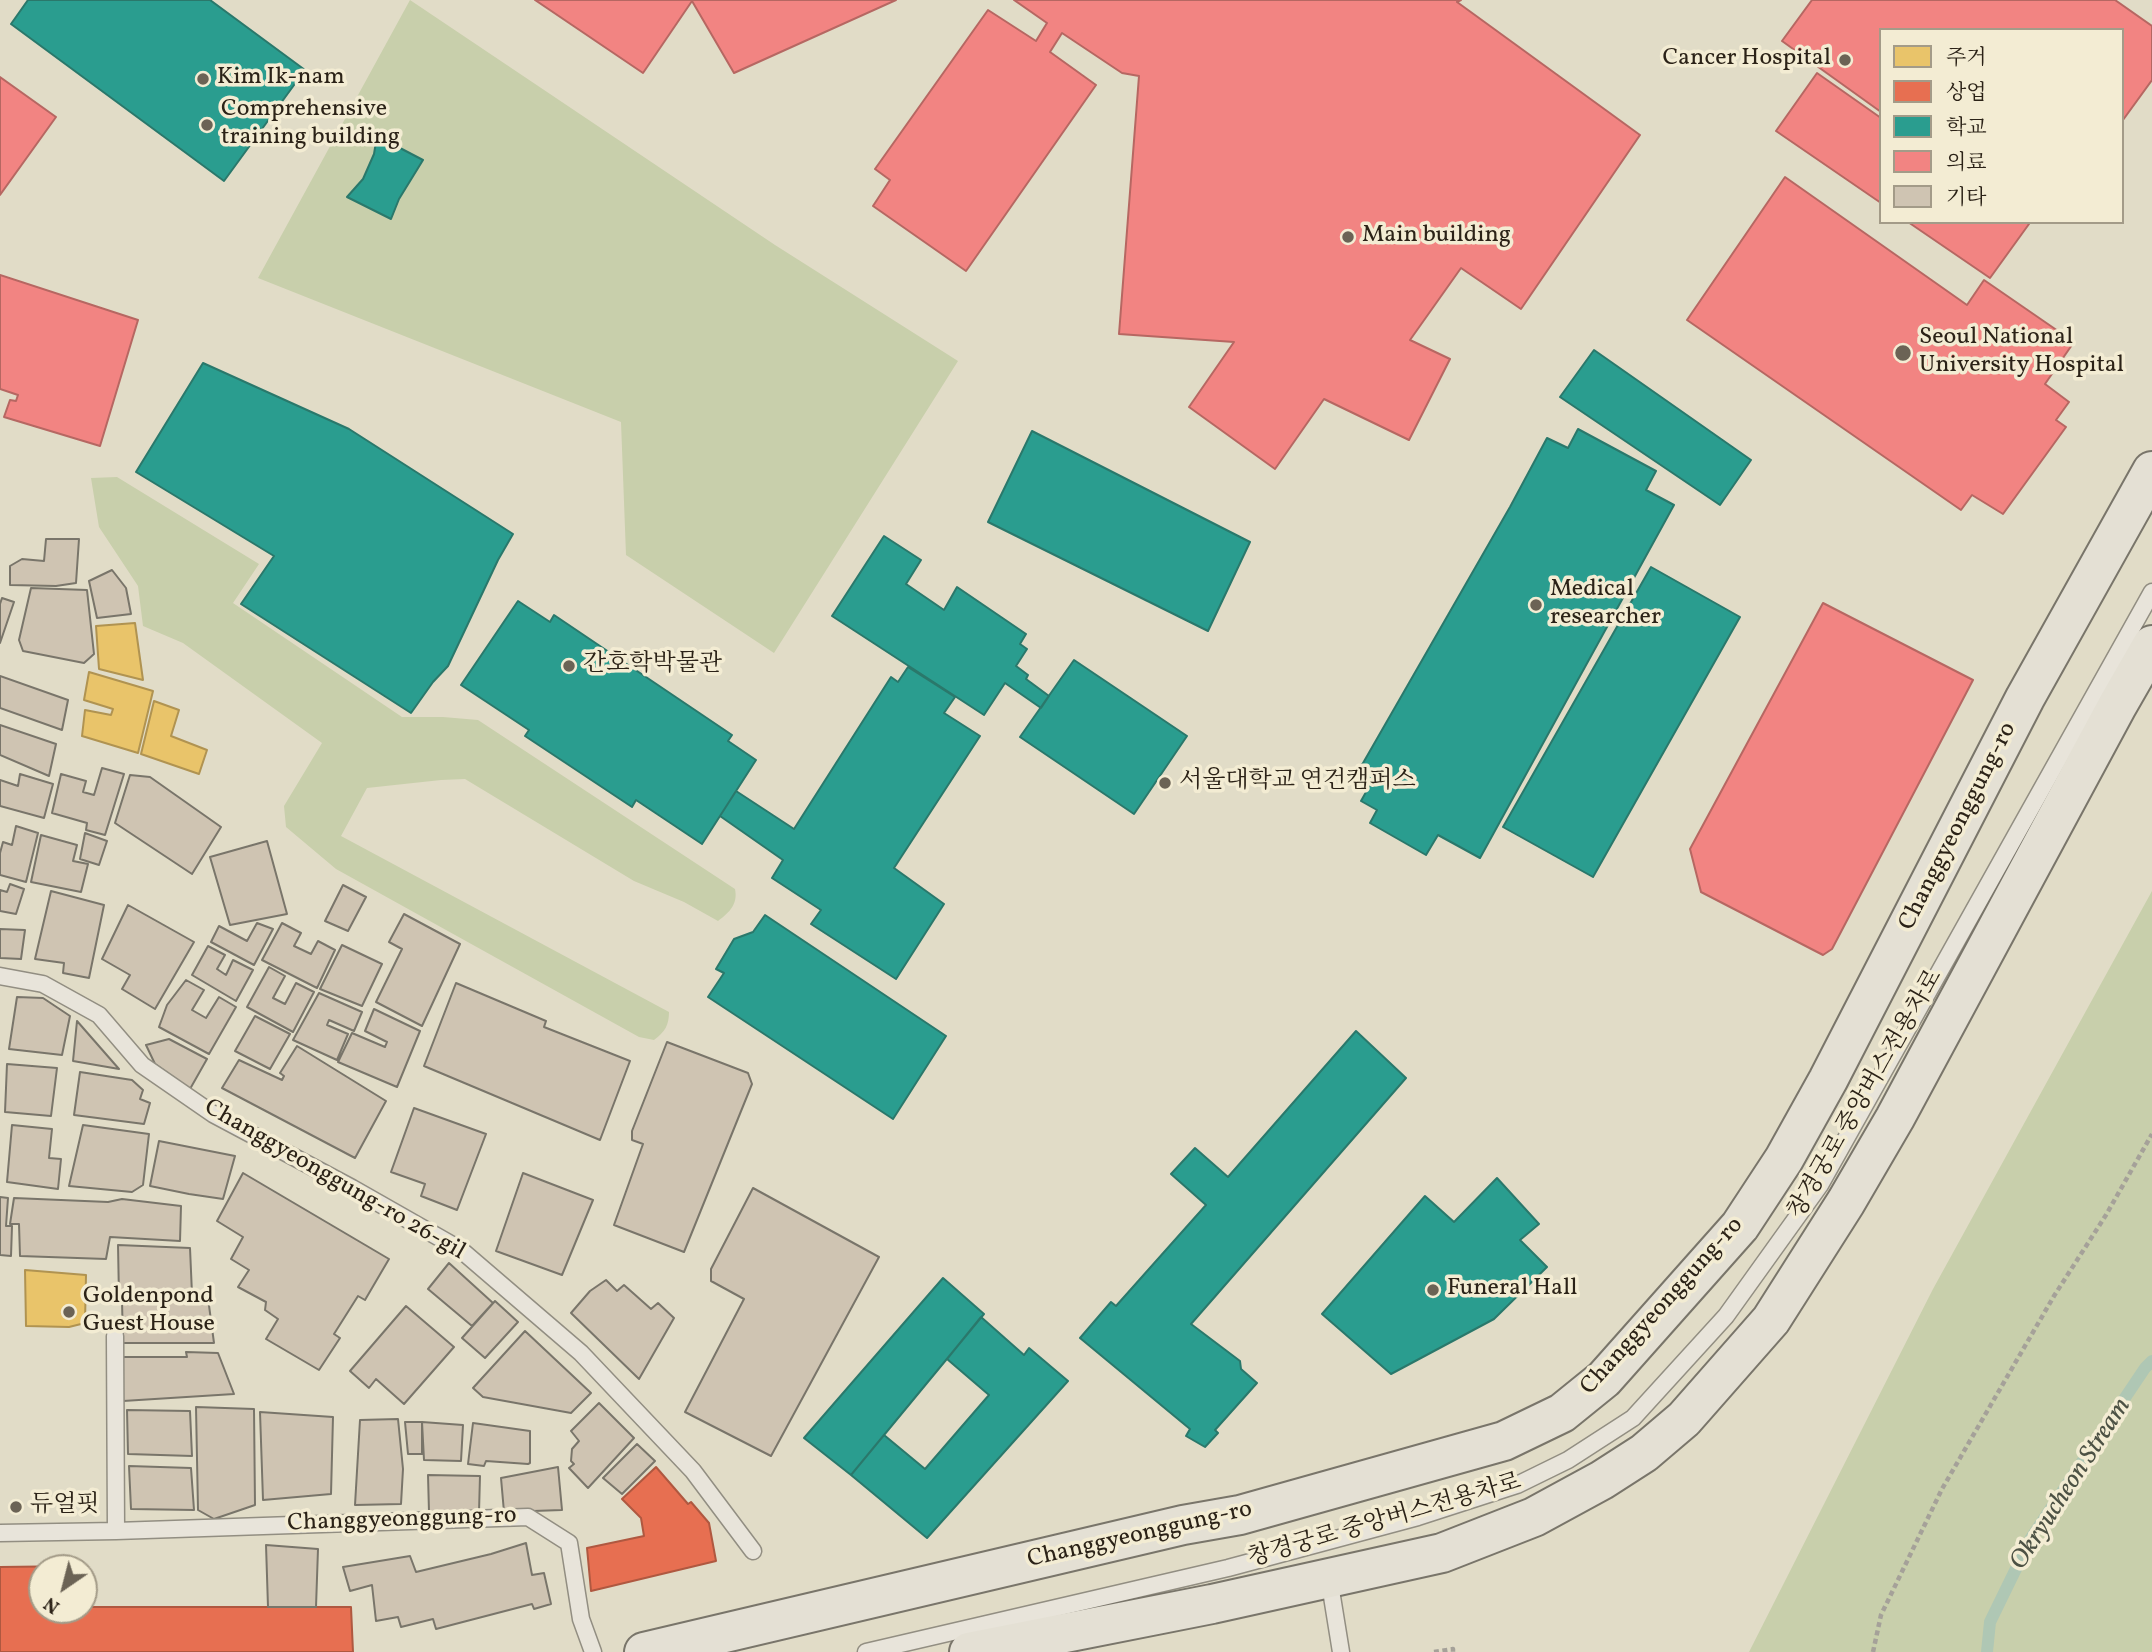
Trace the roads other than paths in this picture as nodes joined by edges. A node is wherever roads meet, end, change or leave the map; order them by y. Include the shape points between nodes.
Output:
1 (2152, 471) edge
2 (2152, 593) edge
3 (2152, 645) edge
4 (0, 976) edge
5 (115, 1336) dead end
6 (116, 1531) junction
7 (0, 1533) edge
8 (753, 1551) dead end
9 (1329, 1578) junction
10 (593, 1652) edge
11 (644, 1652) edge
12 (866, 1652) edge
13 (969, 1652) edge
14 (1341, 1652) edge

1 - 11 main road, Changgyeonggung-ro via 2025,698 1784,1159 1740,1226 1706,1266 1604,1379 1562,1413 1504,1441 1240,1515
2 - 12 lane, 창경궁로 중앙버스전용차로 via 1820,1185 1726,1316 1633,1418 1568,1460 1517,1485 1418,1517
3 - 9 main road via 1895,1118 1762,1331 1684,1419 1602,1480 1534,1517 1442,1553
4 - 8 lane, Changgyeonggung-ro 26-gil via 43,984 99,1015 142,1065 213,1115 461,1250 581,1353 693,1471
5 - 6 lane
6 - 7 lane, Changgyeonggung-ro
6 - 10 lane, Changgyeonggung-ro via 528,1517 569,1543 581,1619
9 - 13 main road
9 - 14 lane

